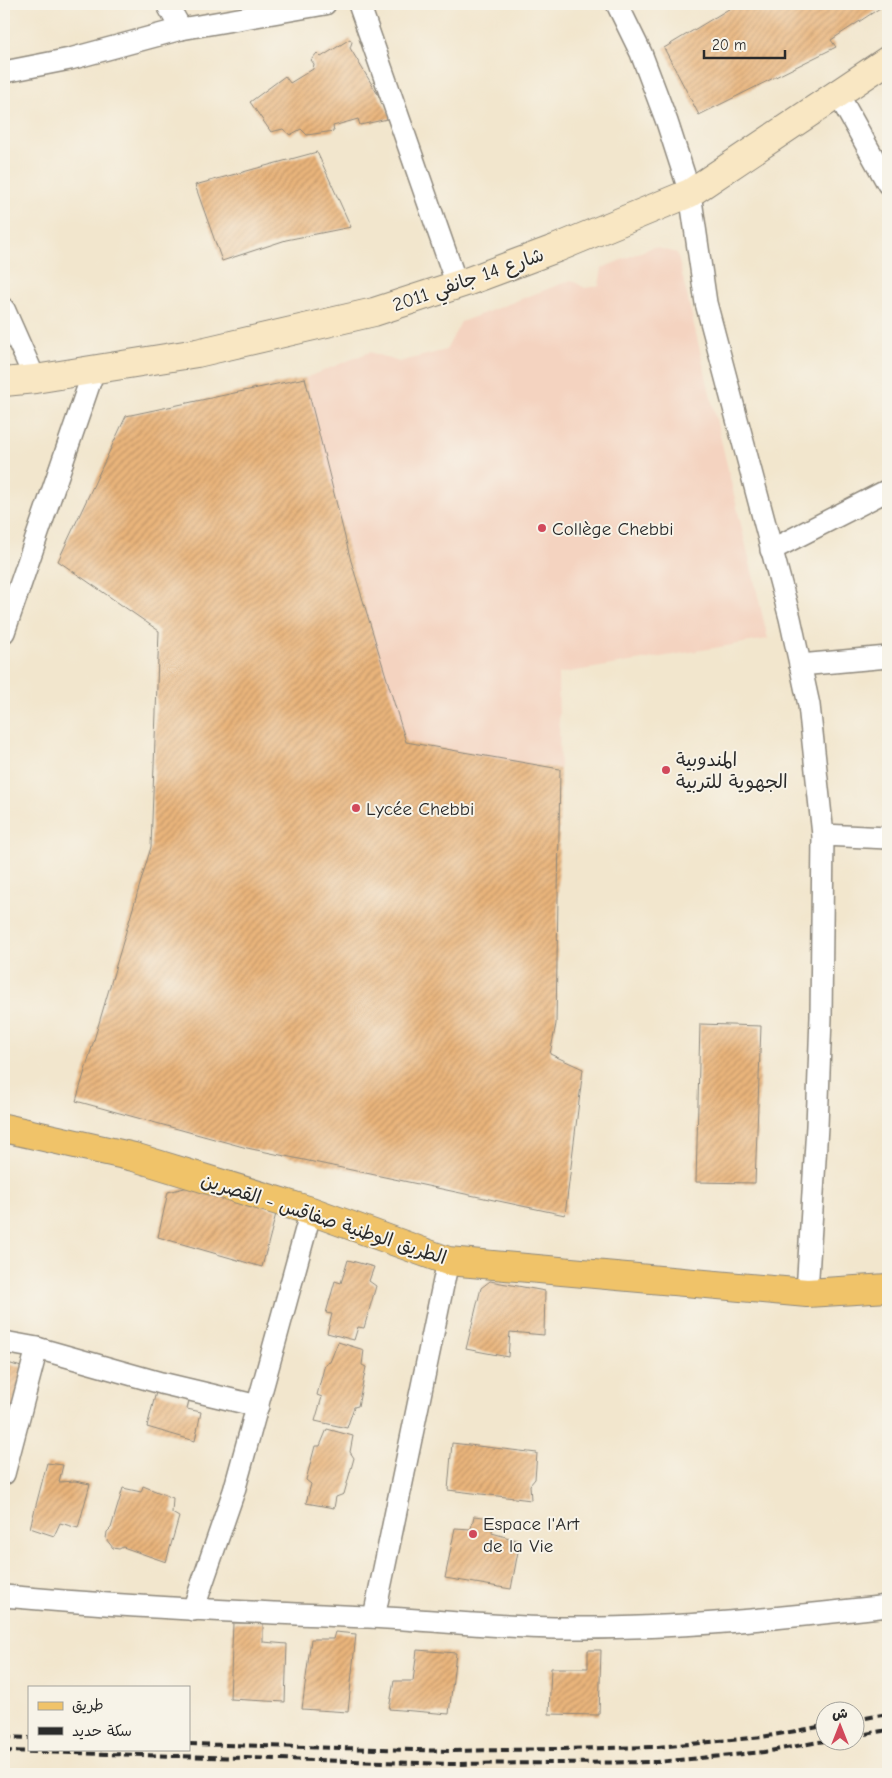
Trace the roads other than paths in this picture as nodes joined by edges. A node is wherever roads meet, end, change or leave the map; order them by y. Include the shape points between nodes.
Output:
1 (167, 4) edge
2 (325, 4) edge
3 (359, 4) edge
4 (617, 4) edge
5 (181, 29) junction
6 (888, 60) edge
7 (4, 72) edge
8 (838, 94) junction
9 (888, 184) edge
10 (690, 193) junction
11 (457, 285) junction
12 (4, 309) edge
13 (94, 370) junction
14 (35, 380) junction
15 (4, 382) edge
16 (888, 490) edge
17 (772, 550) junction
18 (4, 632) edge
19 (888, 657) edge
20 (800, 665) junction
21 (823, 835) junction
22 (888, 838) edge
23 (4, 1128) edge
24 (311, 1211) junction
25 (448, 1261) junction
26 (888, 1288) edge
27 (807, 1293) junction
28 (4, 1342) edge
29 (37, 1348) junction
30 (258, 1406) junction
31 (4, 1474) edge
32 (4, 1596) edge
33 (888, 1606) edge
34 (193, 1610) junction
35 (374, 1617) junction

1 - 5 street
2 - 5 street
3 - 11 street
4 - 10 street via 640,52
5 - 7 street via 70,59
6 - 8 main road, شارع 14 جانفي 2011
8 - 9 street
8 - 10 main road, شارع 14 جانفي 2011
10 - 11 main road, شارع 14 جانفي 2011
10 - 17 street via 706,303
11 - 13 main road, شارع 14 جانفي 2011 via 374,312 290,333
12 - 14 street
13 - 14 main road, شارع 14 جانفي 2011
13 - 18 street
14 - 15 main road, شارع 14 جانفي 2011
16 - 17 street
17 - 20 street
19 - 20 street
20 - 21 street via 809,705
21 - 22 street
21 - 27 street via 821,1017
23 - 24 main road, الطريق الوطنية صفاقس - القصرين via 134,1157
24 - 25 main road, الطريق الوطنية صفاقس - القصرين
24 - 30 street
25 - 27 main road, الطريق الوطنية صفاقس - القصرين
25 - 35 street
26 - 27 main road, الطريق الوطنية صفاقس - القصرين
28 - 29 street
29 - 30 street
29 - 31 street
30 - 34 street via 234,1491
32 - 34 street
33 - 35 street via 682,1625 568,1628 469,1625
34 - 35 street

